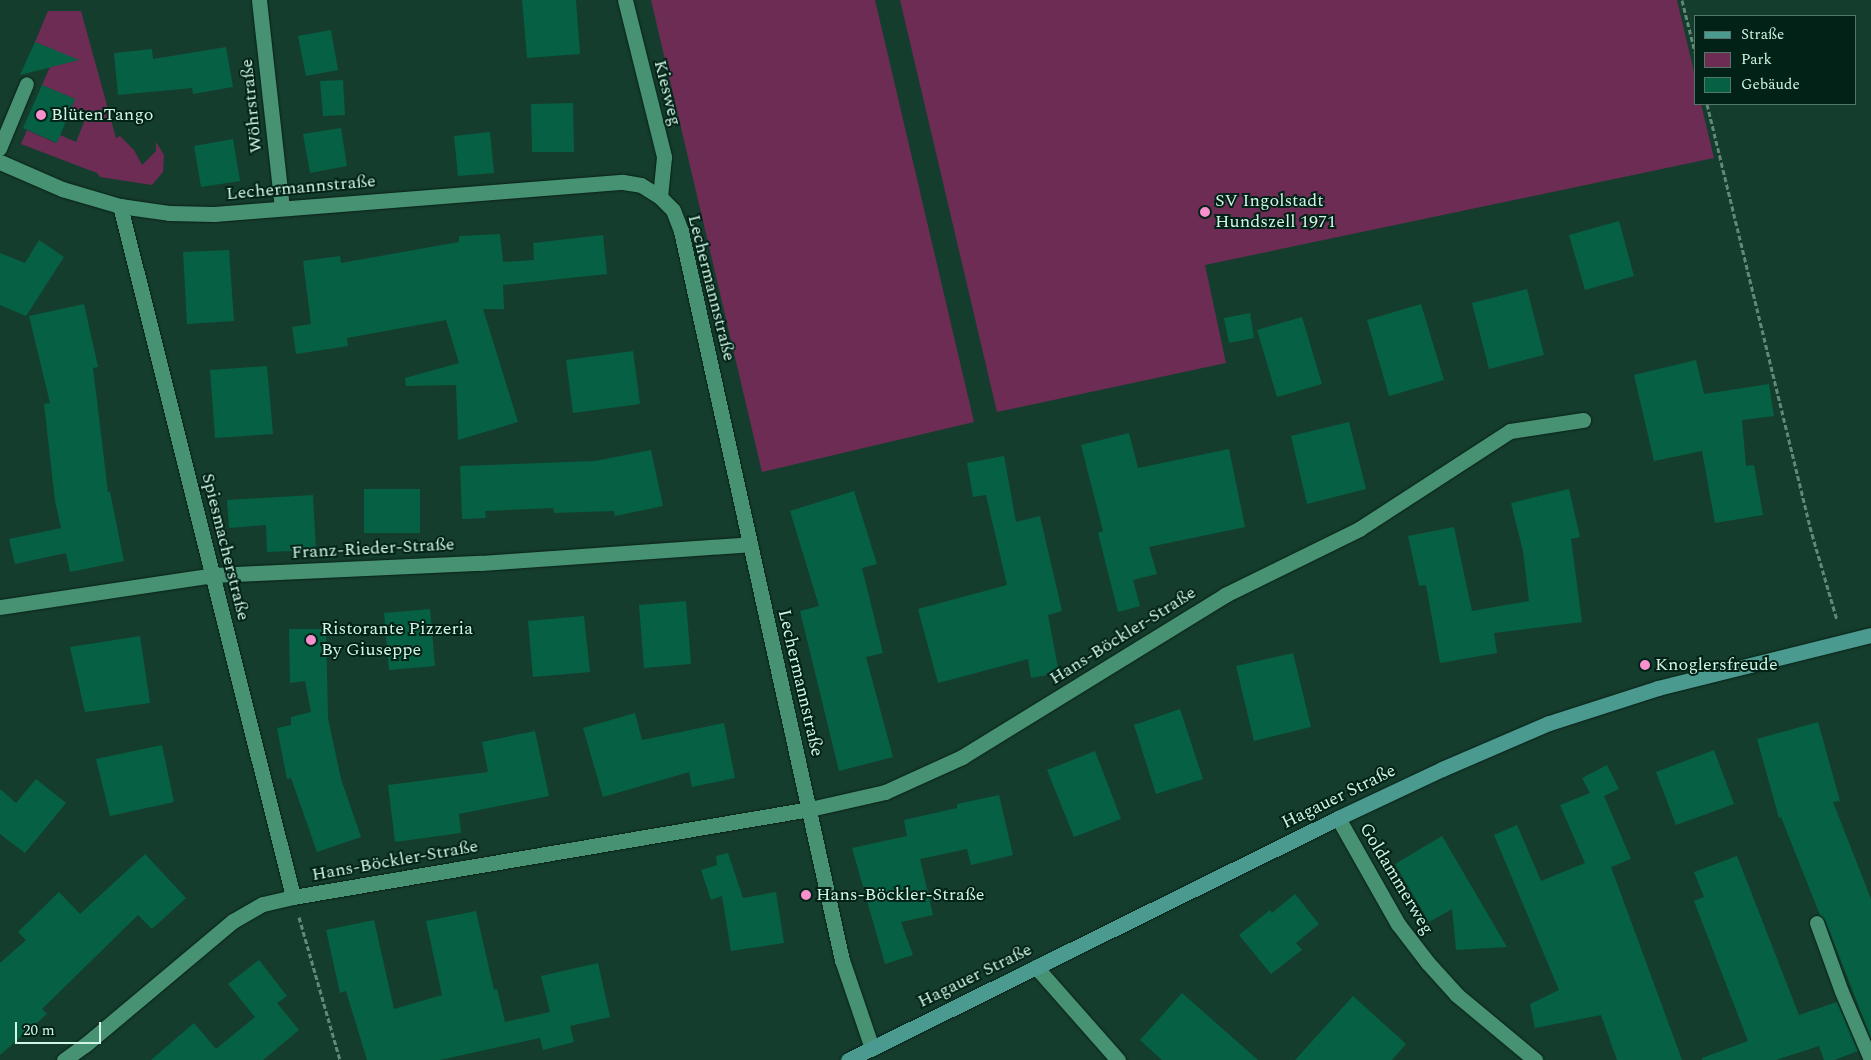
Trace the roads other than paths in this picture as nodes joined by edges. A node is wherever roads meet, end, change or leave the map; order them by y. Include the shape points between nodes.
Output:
1 (259, 0) edge
2 (624, 0) edge
3 (27, 84) dead end
4 (0, 148) edge
5 (0, 162) edge
6 (660, 197) junction
7 (120, 206) junction
8 (282, 208) junction
9 (1583, 420) dead end
10 (750, 544) junction
11 (213, 575) junction
12 (0, 607) edge
13 (1871, 635) edge
14 (810, 810) junction
15 (1338, 818) junction
16 (293, 897) junction
17 (1817, 923) dead end
18 (1036, 967) junction
19 (872, 1048) junction
20 (64, 1060) edge
21 (848, 1060) edge
22 (1118, 1060) edge
23 (1535, 1060) edge
24 (1871, 1060) edge

1 - 8 street, Wöhrstraße
2 - 6 street, Kiesweg via 664,157
3 - 4 lane
5 - 7 street, Lechermannstraße via 62,189
6 - 8 street, Lechermannstraße via 641,185 623,182
6 - 10 street, Lechermannstraße via 673,210 681,231
7 - 8 street, Lechermannstraße via 169,213 214,214
7 - 11 street, Spiesmacherstraße
9 - 14 street, Hans-Böckler-Straße via 1510,432 1359,529 1226,595 962,757 885,792
10 - 11 street, Franz-Rieder-Straße via 481,563
10 - 14 street, Lechermannstraße
11 - 12 street, Franz-Rieder-Straße
11 - 16 street, Spiesmacherstraße
13 - 15 street, Hagauer Straße via 1658,688 1549,723
14 - 16 street, Hans-Böckler-Straße
14 - 19 street, Lechermannstraße via 842,960
15 - 18 street, Hagauer Straße
15 - 23 street, Goldammerweg via 1398,924 1428,963 1457,995
16 - 20 street, Hans-Böckler-Straße via 263,904 233,921
17 - 24 lane
18 - 19 street, Hagauer Straße
18 - 22 street
19 - 21 street, Hagauer Straße

